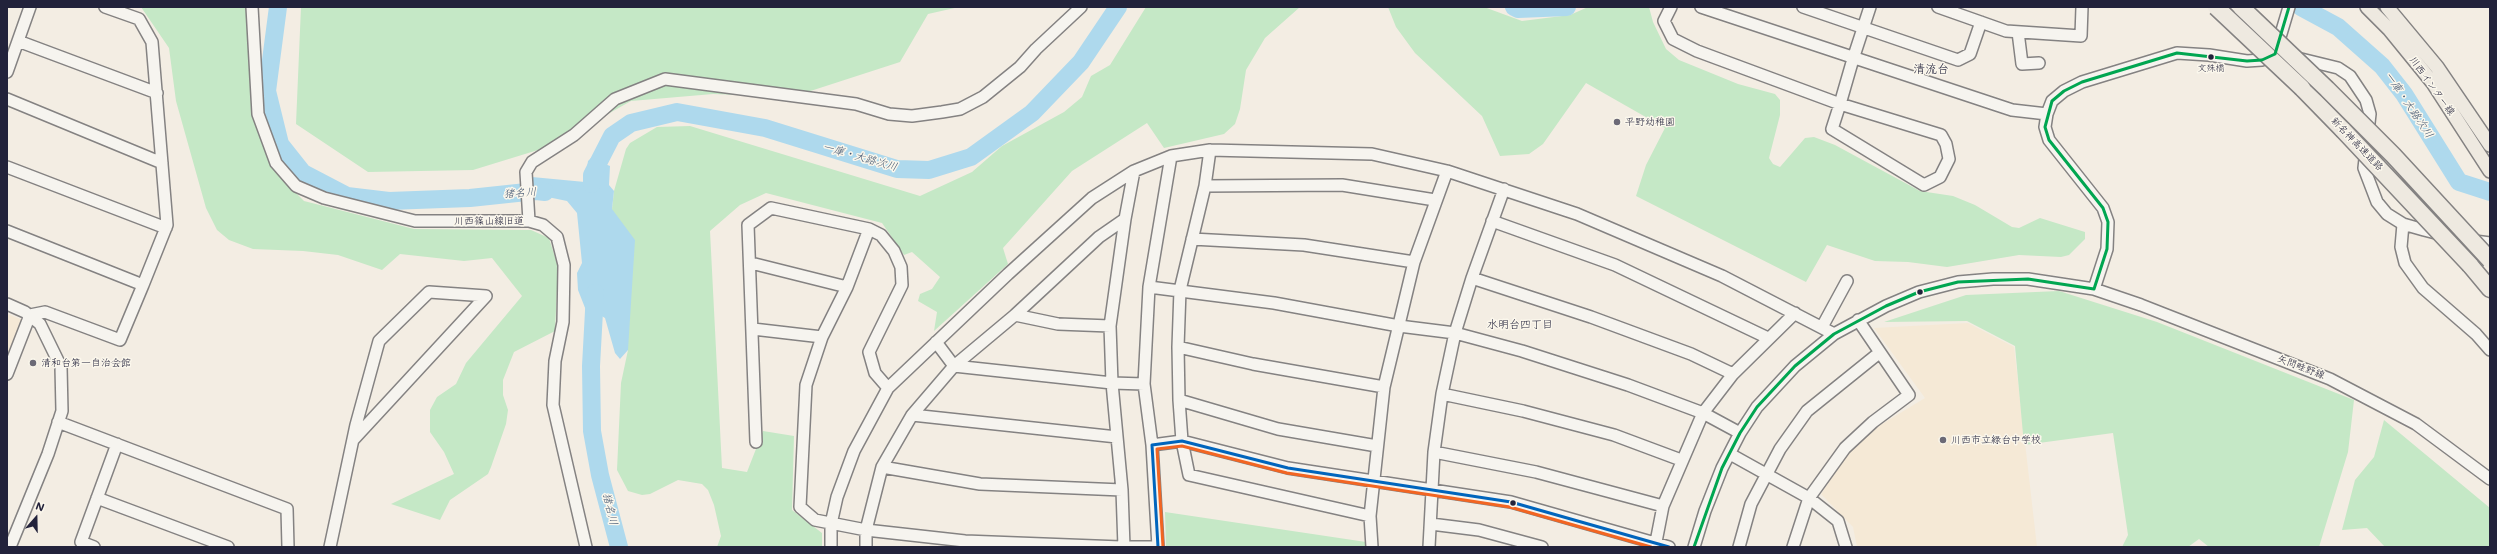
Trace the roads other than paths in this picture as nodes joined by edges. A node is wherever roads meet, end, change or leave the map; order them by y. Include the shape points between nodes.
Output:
1 (30, 7) edge
2 (105, 7) edge
3 (252, 7) edge
4 (1081, 7) edge
5 (1670, 7) edge
6 (1701, 7) edge
7 (1803, 7) edge
8 (1870, 7) edge
9 (1938, 7) edge
10 (2082, 7) edge
11 (2216, 7) edge
12 (2241, 7) edge
13 (2289, 7) edge
14 (2367, 7) edge
15 (2387, 7) edge
16 (1981, 22) junction
17 (1863, 29) junction
18 (2018, 32) junction
19 (18, 41) junction
20 (2275, 54) junction
21 (1852, 59) junction
22 (2039, 63) dead end
23 (7, 72) edge
24 (157, 93) junction
25 (7, 99) edge
26 (1840, 104) junction
27 (2047, 114) junction
28 (2490, 145) edge
29 (1210, 150) junction
30 (1171, 156) junction
31 (162, 163) junction
32 (7, 166) edge
33 (1447, 170) junction
34 (1134, 171) junction
35 (2490, 171) edge
36 (1205, 186) junction
37 (1504, 190) junction
38 (1435, 200) junction
39 (529, 216) junction
40 (1125, 218) junction
41 (1492, 220) junction
42 (2403, 224) junction
43 (166, 228) junction
44 (869, 229) junction
45 (7, 231) edge
46 (1192, 239) junction
47 (2490, 243) edge
48 (2490, 260) edge
49 (1414, 262) junction
50 (751, 263) junction
51 (1472, 278) junction
52 (1847, 281) dead end
53 (143, 285) junction
54 (847, 287) junction
55 (1149, 287) junction
56 (2094, 289) junction
57 (2490, 289) edge
58 (1180, 290) junction
59 (7, 304) edge
60 (1795, 313) junction
61 (30, 315) junction
62 (1015, 315) junction
63 (1858, 320) junction
64 (1110, 326) junction
65 (1398, 326) junction
66 (1822, 327) junction
67 (752, 329) junction
68 (1455, 333) junction
69 (1834, 334) junction
70 (822, 337) junction
71 (1768, 338) junction
72 (936, 342) junction
73 (1178, 347) junction
74 (2490, 350) edge
75 (1879, 353) junction
76 (954, 366) junction
77 (7, 374) edge
78 (1733, 374) junction
79 (1112, 383) junction
80 (1144, 384) junction
81 (1384, 387) junction
82 (888, 388) junction
83 (1442, 394) junction
84 (1179, 400) junction
85 (1703, 413) junction
86 (912, 415) junction
87 (58, 422) junction
88 (1740, 432) junction
89 (1117, 437) junction
90 (353, 440) junction
91 (1182, 441) junction
92 (756, 442) dead end
93 (117, 444) junction
94 (1152, 445) junction
95 (1377, 446) junction
96 (1434, 452) junction
97 (1730, 454) junction
98 (1681, 460) junction
99 (882, 467) junction
100 (1766, 475) junction
101 (2490, 479) edge
102 (1374, 482) junction
103 (1122, 490) junction
104 (1431, 490) junction
105 (97, 498) junction
106 (1809, 498) junction
107 (1663, 506) junction
108 (1370, 516) junction
109 (831, 524) junction
110 (1431, 524) junction
111 (866, 530) junction
112 (1655, 544) edge
113 (10, 547) edge
114 (94, 547) edge
115 (228, 547) edge
116 (288, 547) edge
117 (330, 547) edge
118 (586, 547) edge
119 (831, 547) edge
120 (866, 547) edge
121 (1122, 547) edge
122 (1130, 547) edge
123 (1158, 547) edge
124 (1372, 547) edge
125 (1429, 547) edge
126 (1542, 547) edge
127 (1669, 547) edge
128 (1694, 547) edge
129 (1739, 547) edge
130 (1793, 547) edge
131 (1846, 547) edge

1 - 19 street
2 - 24 street via 139,19 152,42
3 - 39 street, 川西篠山線旧道 via 258,114 276,163 296,186 324,198 414,222
4 - 39 street via 1020,67 983,97 960,108 912,116 889,114 856,104 665,79 615,99 574,136 532,162 526,172
5 - 26 street via 1664,21 1673,39 1697,51
6 - 21 street
7 - 17 street
8 - 17 street
9 - 16 street
10 - 18 street via 2081,36
11 - 57 highway, 新名神高速道路, bridge via 2343,130
12 - 48 highway, 新名神高速道路, bridge via 2382,144
13 - 20 street
14 - 35 main road, 川西インター線 via 2433,83
15 - 28 main road, 川西インター線 via 2437,67
16 - 17 street via 1970,54 1958,60
16 - 18 street via 2006,31
17 - 21 street
18 - 22 street via 2022,64
19 - 23 street
19 - 24 street
20 - 27 street via 2262,60 2247,61 2177,53 2160,56 2064,90 2052,101
20 - 42 street via 2317,61 2338,68 2350,76 2366,100 2370,114 2364,168 2377,202 2387,214
21 - 26 street
21 - 27 street via 2012,110
24 - 31 street
25 - 31 street
26 - 26 street via 1832,129 1924,185 1940,177 1950,159 1941,135
27 - 56 street via 2045,128 2049,140 2103,208 2108,222 2107,249
29 - 30 street
29 - 33 street via 1372,154
29 - 36 street
30 - 34 street
30 - 55 street
31 - 43 street
32 - 43 street
33 - 37 street
33 - 38 street
34 - 40 street
34 - 72 street via 1092,198
36 - 38 street via 1342,185
36 - 46 street
37 - 41 street
37 - 60 street via 1577,214 1722,276
38 - 49 street
39 - 118 street, 川西篠山線旧道 via 557,237 564,265 563,322 555,361 553,405
40 - 62 street via 1099,237
40 - 64 street
41 - 51 street
41 - 71 street via 1615,265
42 - 47 street via 2459,239
42 - 74 street via 2402,247 2405,262 2423,288 2476,334
43 - 53 street
44 - 50 street via 771,208 748,225
44 - 54 street
44 - 82 street via 881,235 889,244 899,260 902,275 898,294 869,352 875,373
45 - 53 street
46 - 49 street via 1304,245
46 - 58 street
49 - 65 street
50 - 54 street
50 - 67 street
51 - 68 street
51 - 78 street via 1691,354
52 - 66 street
53 - 61 street via 120,340 45,312
54 - 70 street
55 - 58 street
55 - 80 street
56 - 63 street, 矢問畦野線 via 2028,279 1958,282 1919,292
56 - 101 street, 矢問畦野線 via 2330,379 2416,424
58 - 65 street via 1274,303
58 - 73 street
59 - 61 street
60 - 66 street
60 - 71 street
61 - 77 street
61 - 87 street via 40,324 61,367 62,410
62 - 64 street via 1058,324
62 - 76 street
63 - 69 street, 矢問畦野線
63 - 75 street
64 - 79 street
65 - 68 street
65 - 81 street
66 - 69 street
67 - 70 street
67 - 92 street
68 - 83 street
68 - 85 street via 1584,370
69 - 88 street, 矢問畦野線 via 1795,366 1757,407
70 - 109 street via 806,386 800,507 815,520
71 - 78 street
72 - 76 street
72 - 82 street
73 - 81 street via 1253,364
73 - 84 street
75 - 100 street via 1807,411 1780,449
75 - 106 street via 1909,395 1873,422 1845,448
76 - 79 street
76 - 86 street
78 - 85 street
79 - 80 street
79 - 89 street
80 - 94 street
81 - 95 street
82 - 109 street via 854,451 837,496
83 - 96 street
83 - 98 street via 1523,411 1614,435
84 - 91 street
84 - 95 street via 1278,429
85 - 88 street
85 - 98 street
86 - 89 street
86 - 99 street
87 - 93 street
87 - 113 street
88 - 97 street, 矢問畦野線
89 - 103 street
90 - 90 street via 379,341 429,292 486,296
90 - 117 street
91 - 94 street
91 - 102 street via 1288,468
91 - 108 street via 1189,475
93 - 105 street
93 - 116 street via 287,509
94 - 123 street
95 - 102 street
96 - 104 street
96 - 107 street via 1536,472
97 - 100 street
97 - 128 street, 矢問畦野線 via 1705,511
98 - 107 street
99 - 103 street via 980,484
99 - 111 street
100 - 106 street
100 - 129 street via 1751,504
102 - 104 street
102 - 108 street
103 - 121 street
104 - 110 street
104 - 112 street via 1511,502
105 - 114 street via 81,542
105 - 115 street
106 - 130 street
106 - 131 street via 1838,521
107 - 112 street
108 - 124 street
109 - 111 street
109 - 119 street
110 - 125 street
110 - 126 street via 1479,530
111 - 120 street
111 - 121 street via 965,541
112 - 127 street
122 - 123 street

